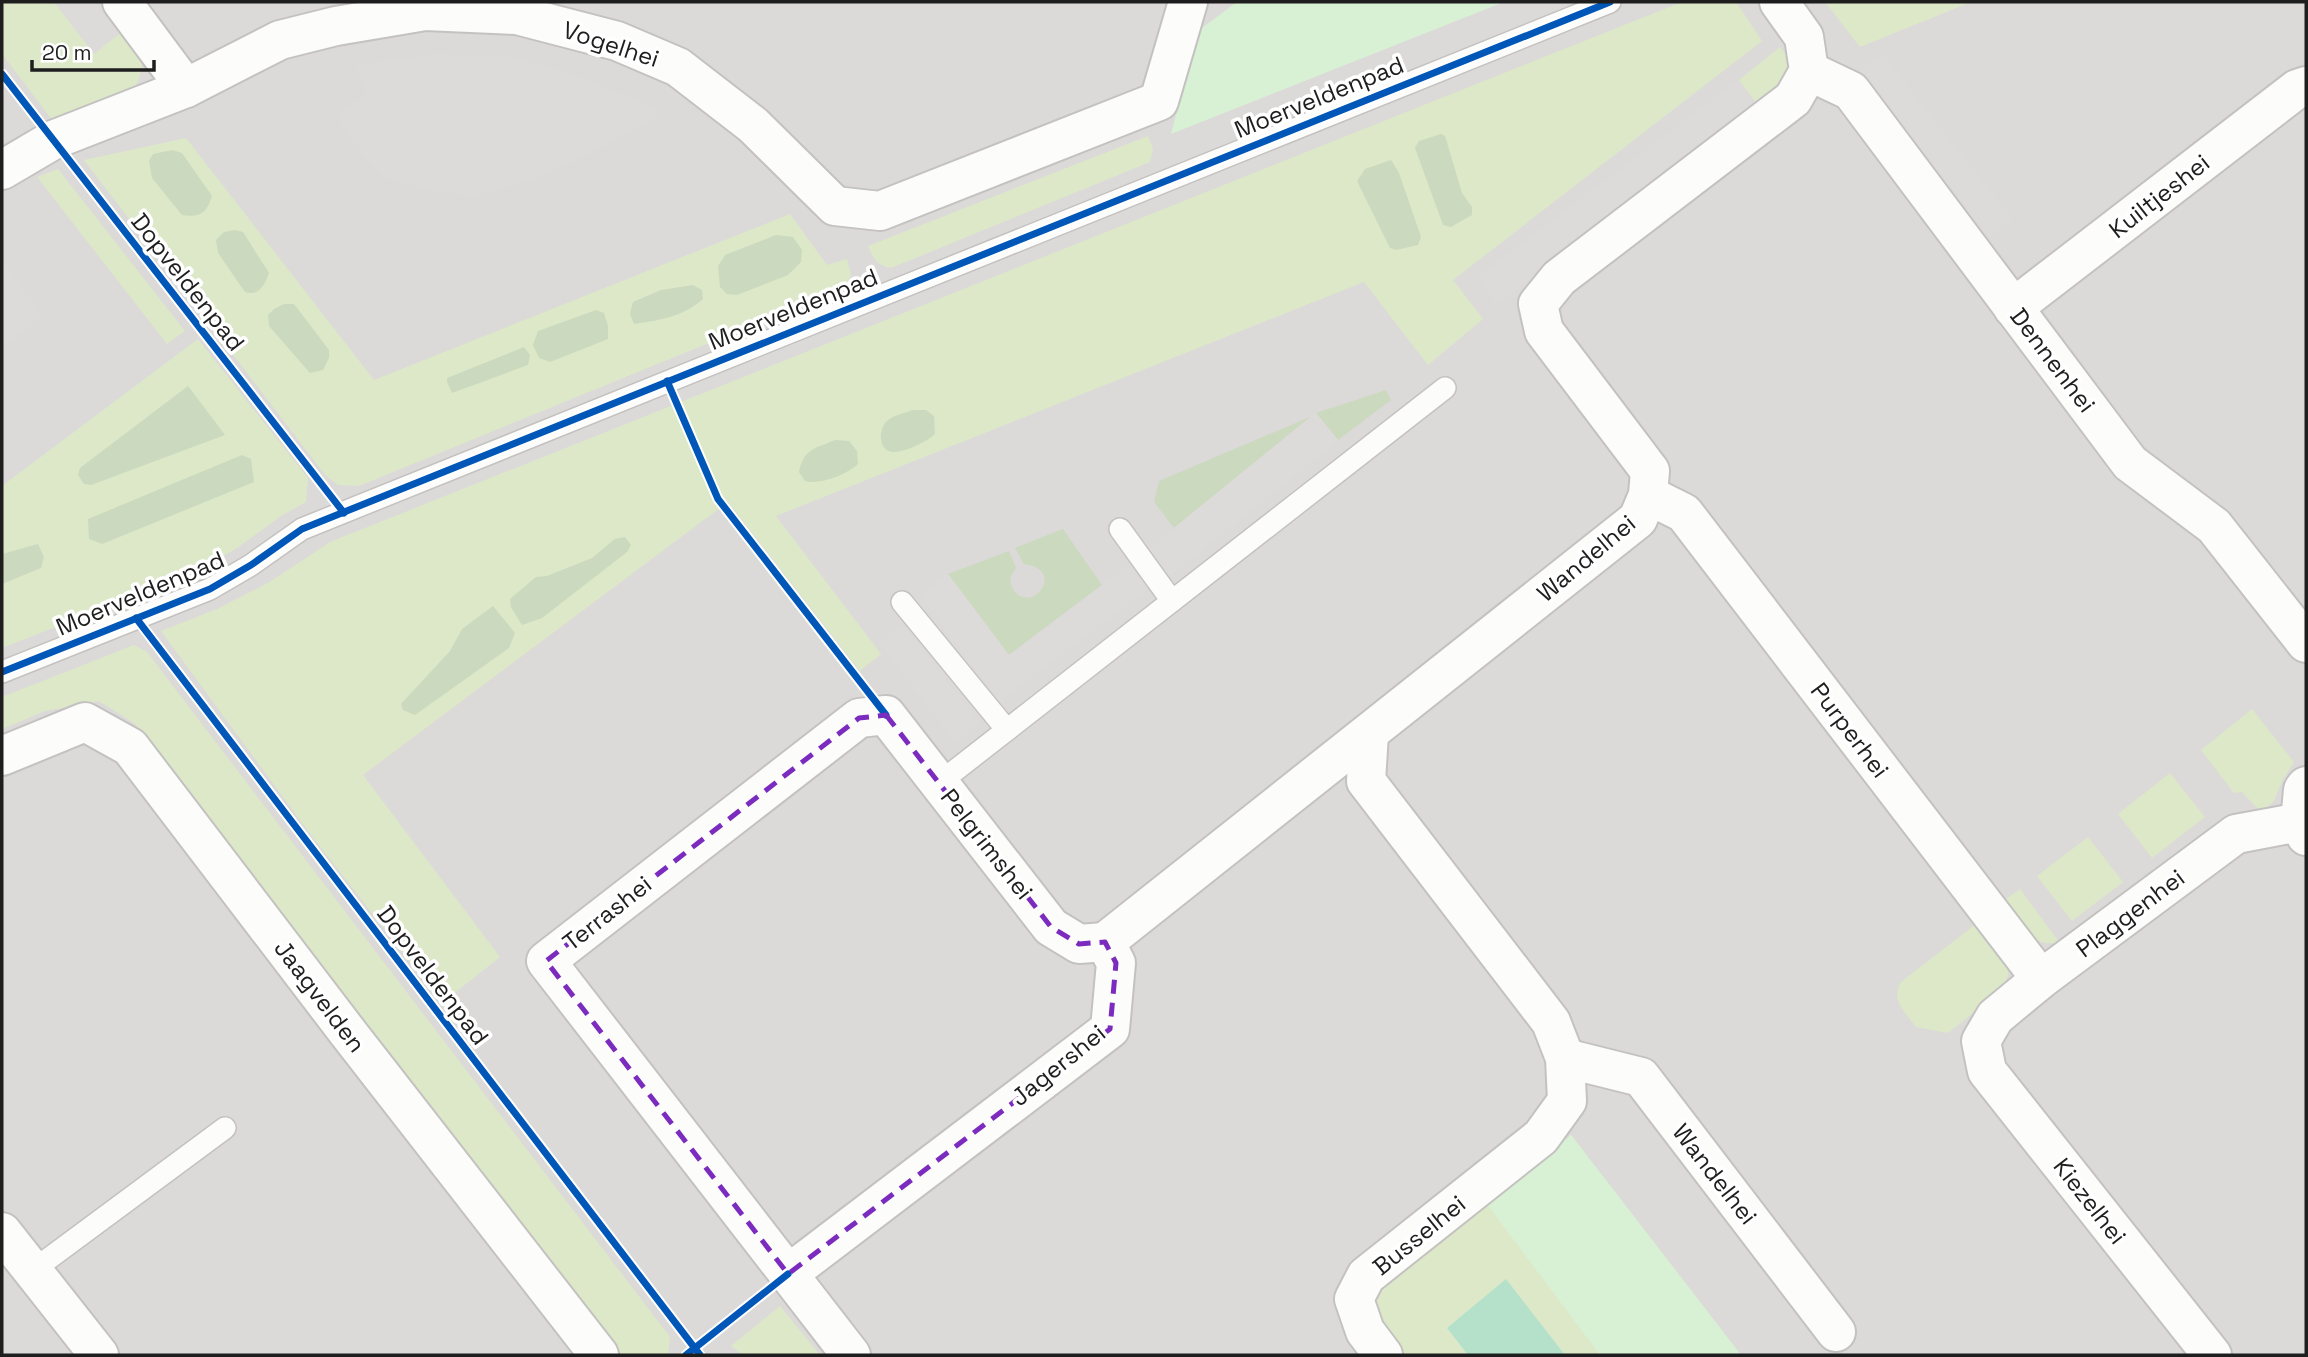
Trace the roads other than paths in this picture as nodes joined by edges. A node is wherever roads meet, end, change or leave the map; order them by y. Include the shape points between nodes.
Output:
1 (121, 2) edge
2 (1188, 2) edge
3 (1609, 2) edge
4 (1779, 2) edge
5 (1807, 54) junction
6 (2306, 86) edge
7 (186, 88) junction
8 (2, 170) edge
9 (2013, 308) junction
10 (1445, 388) dead end
11 (1648, 495) junction
12 (1120, 529) dead end
13 (1172, 601) junction
14 (902, 602) dead end
15 (2306, 643) edge
16 (2, 672) edge
17 (886, 715) joint
18 (1007, 730) junction
19 (1369, 734) junction
20 (2, 756) edge
21 (939, 783) junction
22 (2304, 815) edge
23 (1105, 942) junction
24 (2041, 979) junction
25 (1982, 1041) joint
26 (1565, 1058) junction
27 (225, 1128) dead end
28 (2, 1232) edge
29 (32, 1271) junction
30 (788, 1274) junction
31 (1836, 1332) dead end
32 (99, 1355) edge
33 (600, 1355) edge
34 (851, 1355) edge
35 (1384, 1355) edge
36 (2212, 1355) edge

1 - 7 street
2 - 7 street, Vogelhei via 1159,101 880,211 835,206 753,125 678,67 617,41 517,15 425,11 336,26 280,40
3 - 16 lane, Moerveldenpad via 302,530 210,589
4 - 5 street
5 - 9 street, Dennenhei via 1851,90
5 - 11 street, Wandelhei via 1793,99 1559,278 1538,304 1544,331 1650,471
6 - 9 street, Kuiltjeshei
7 - 8 street, Vogelhei via 53,140
9 - 15 street, Dennenhei via 2130,463 2214,526
10 - 13 lane
11 - 19 street, Wandelhei via 1638,519
11 - 24 street, Purperhei via 1684,513
12 - 13 lane
13 - 18 lane
14 - 18 lane
17 - 21 street, Pelgrimshei
17 - 30 street, Terrashei via 859,718 546,961
18 - 21 lane
19 - 23 street
19 - 26 street via 1366,782 1551,1022
20 - 33 street, Jaagvelden via 85,722 130,747
21 - 23 street, Pelgrimshei via 1052,927 1079,944
22 - 24 street, Plaggenhei via 2236,834
23 - 30 street, Jagershei via 1116,963 1110,1029
24 - 25 street, Plaggenhei via 1995,1017
25 - 36 street, Kiezelhei via 1987,1071
26 - 31 street, Wandelhei via 1641,1077
26 - 35 street, Busselhei via 1567,1101 1541,1137 1366,1276 1354,1299 1365,1331
27 - 29 lane
28 - 29 street
29 - 32 street
30 - 34 street

